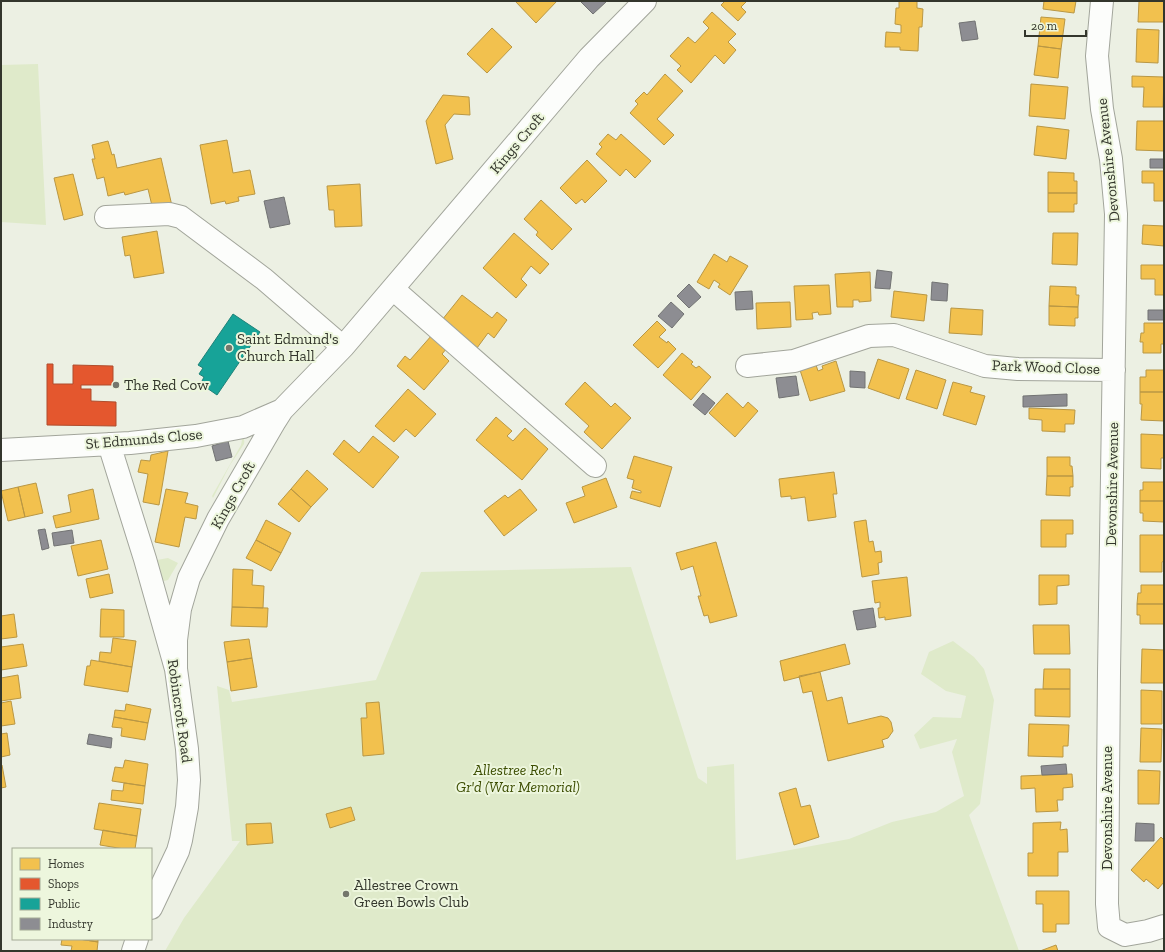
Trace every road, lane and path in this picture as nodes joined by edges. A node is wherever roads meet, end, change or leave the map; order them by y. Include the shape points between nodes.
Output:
1 (645, 1) edge
2 (1102, 1) edge
3 (106, 217) dead end
4 (393, 289) junction
5 (343, 347) junction
6 (747, 366) dead end
7 (1114, 370) junction
8 (282, 410) junction
9 (109, 444) junction
10 (1, 450) edge
11 (595, 466) dead end
12 (176, 669) junction
13 (152, 906) edge
14 (1156, 929) edge
15 (137, 940) edge
16 (134, 951) edge

1 - 4 street, Kings Croft via 589,58
2 - 7 street, Devonshire Avenue via 1097,56 1116,214
3 - 5 street via 169,214 181,217 264,279
4 - 5 street, Kings Croft
4 - 11 street
5 - 8 street, Kings Croft
6 - 7 street, Park Wood Close via 794,361 869,336 894,335 985,366
7 - 14 street, Devonshire Avenue via 1107,904 1109,927 1125,935
8 - 9 street, St Edmunds Close via 243,427 196,436
8 - 12 street, Kings Croft via 218,519 189,578 180,609
9 - 10 street, St Edmunds Close
9 - 12 street, Robincroft Road
12 - 13 street, Robincroft Road via 188,759 187,807 178,852
15 - 16 street

